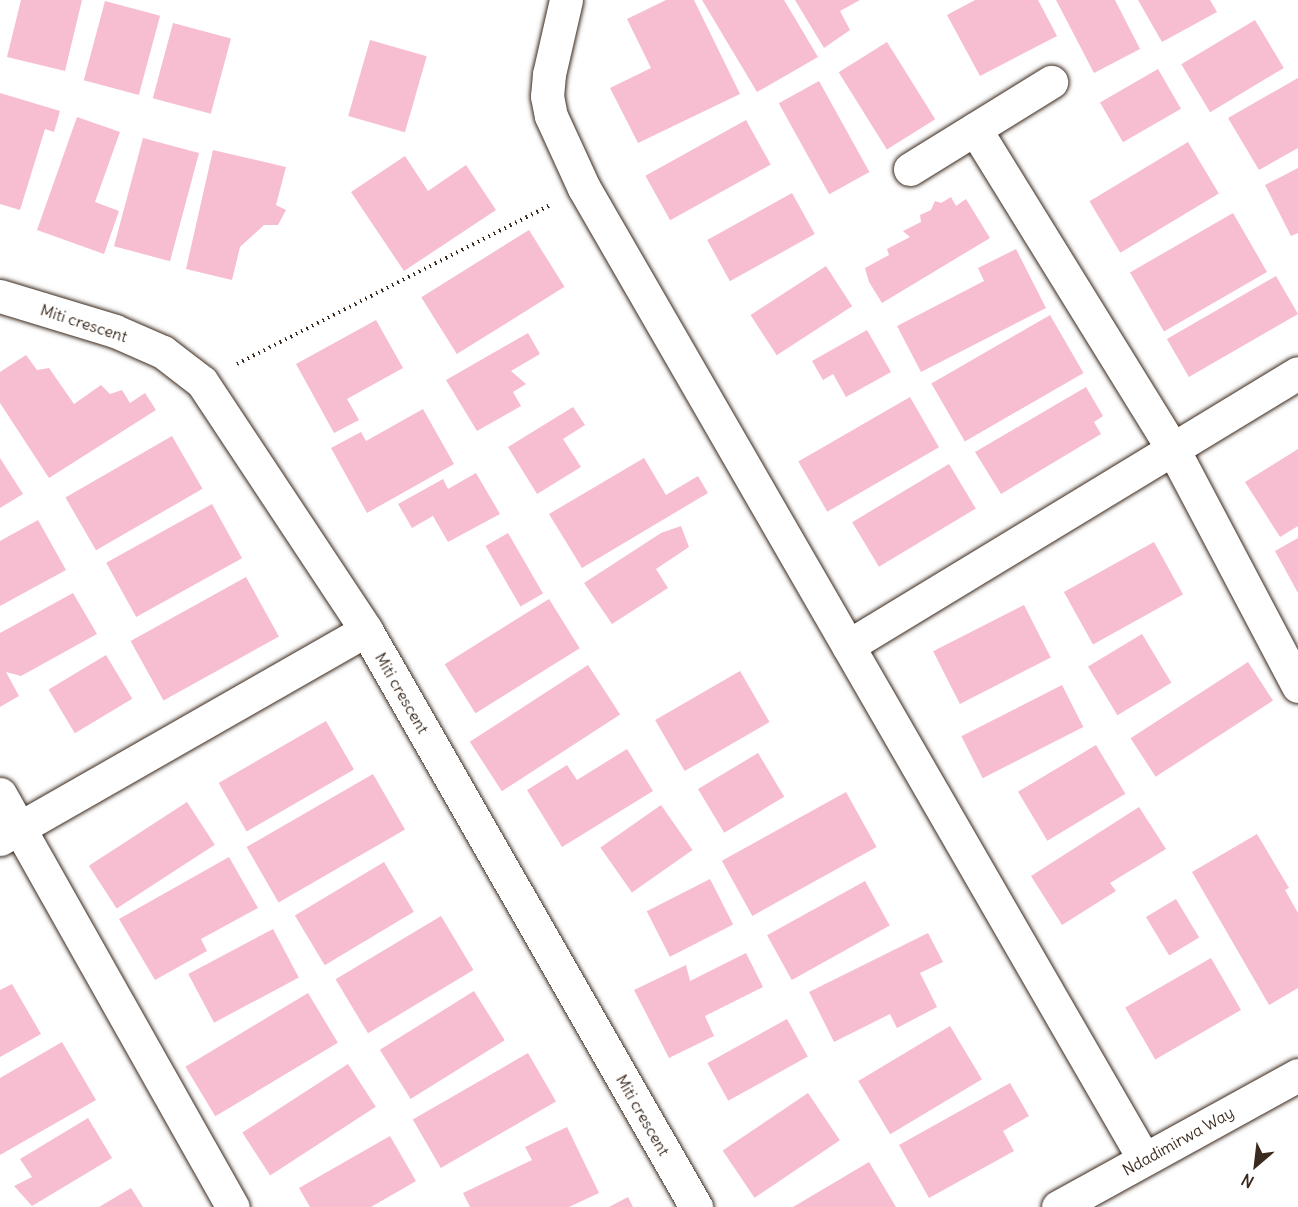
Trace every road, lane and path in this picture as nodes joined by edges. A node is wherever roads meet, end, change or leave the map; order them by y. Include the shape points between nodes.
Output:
1 (566, 0) edge
2 (1051, 82) dead end
3 (975, 129) junction
4 (910, 169) dead end
5 (584, 188) junction
6 (0, 296) edge
7 (1298, 373) edge
8 (202, 382) junction
9 (1173, 448) junction
10 (366, 630) junction
11 (848, 646) junction
12 (1298, 686) edge
13 (0, 794) edge
14 (10, 833) edge
15 (1298, 1076) edge
16 (1144, 1159) junction
17 (233, 1207) edge
18 (696, 1207) edge
19 (1058, 1207) edge

1 - 5 street via 547,96 551,116
2 - 3 street
3 - 4 street
3 - 9 street
5 - 8 path
5 - 11 street
6 - 8 street, Miti crescent via 134,339 163,352
7 - 9 street
8 - 10 street, Miti crescent
9 - 11 street
9 - 12 street
10 - 14 street
10 - 18 street, Miti crescent
11 - 16 street
13 - 14 street
14 - 17 street
15 - 16 street, Ndadimirwa Way
16 - 19 street, Ndadimirwa Way

